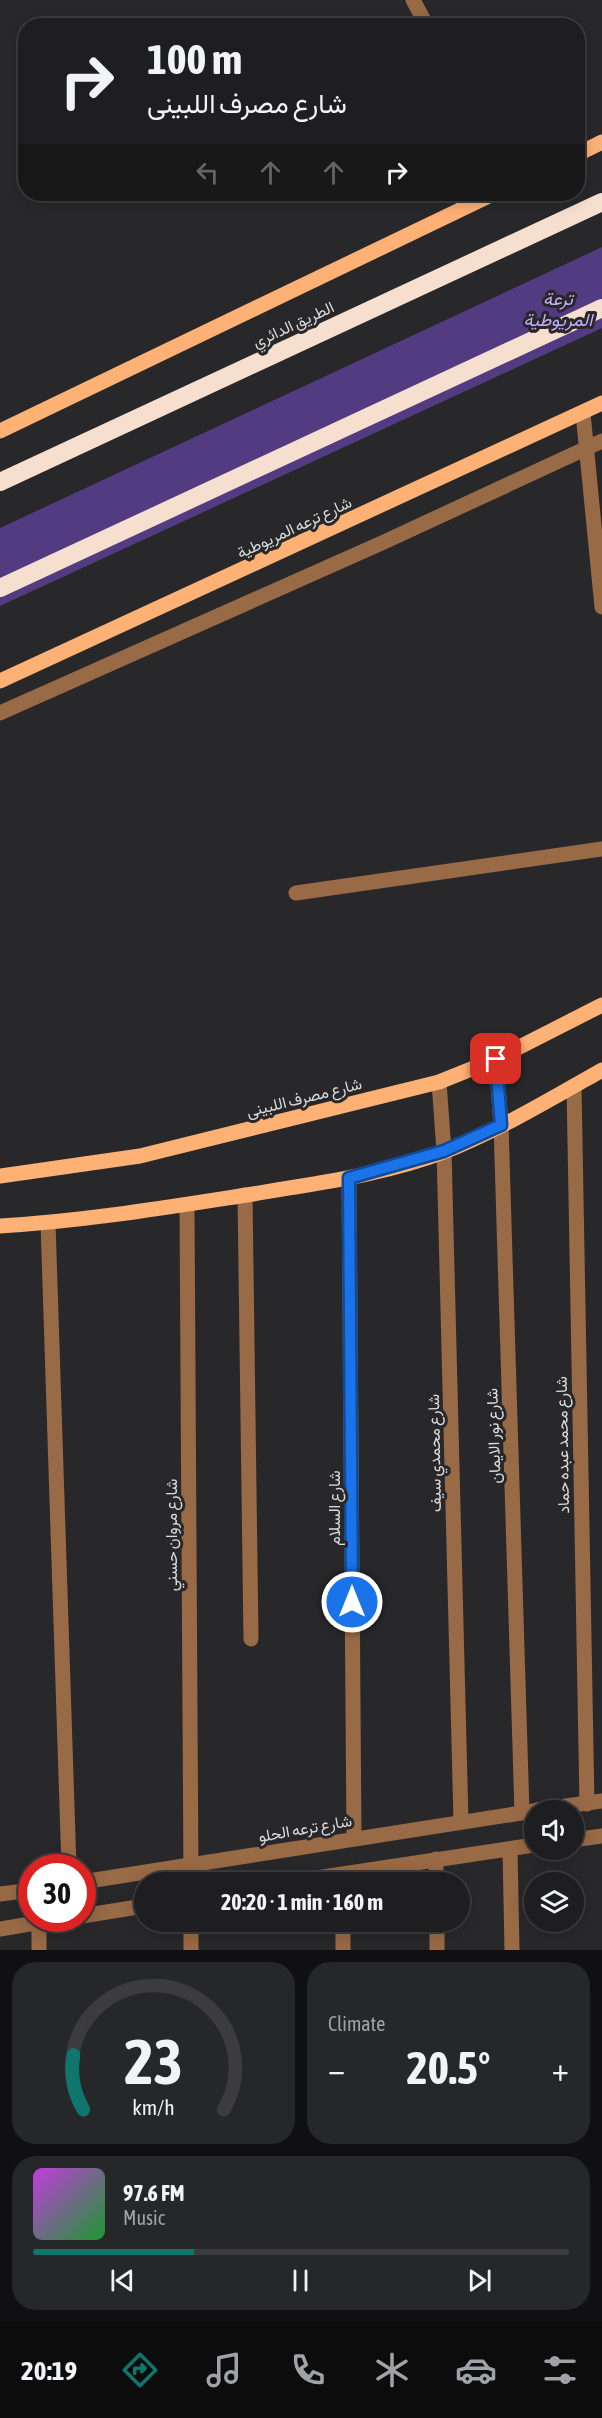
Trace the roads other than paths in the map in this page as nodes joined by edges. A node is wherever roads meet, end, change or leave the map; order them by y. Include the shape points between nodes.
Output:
1 (413, 0) edge
2 (423, 18) edge
3 (602, 142) edge
4 (585, 150) edge
5 (478, 201) edge
6 (602, 201) edge
7 (602, 308) edge
8 (602, 404) edge
9 (583, 413) junction
10 (0, 430) edge
11 (602, 441) edge
12 (586, 448) junction
13 (0, 482) edge
14 (0, 588) edge
15 (602, 602) edge
16 (0, 681) edge
17 (0, 713) edge
18 (602, 849) edge
19 (296, 893) dead end
20 (602, 1005) edge
21 (496, 1059) junction
22 (602, 1070) edge
23 (439, 1083) junction
24 (574, 1086) junction
25 (501, 1125) junction
26 (444, 1151) junction
27 (0, 1176) edge
28 (349, 1178) junction
29 (245, 1195) junction
30 (187, 1205) junction
31 (48, 1223) junction
32 (0, 1226) edge
33 (251, 1639) dead end
34 (531, 1800) edge
35 (594, 1803) edge
36 (524, 1812) edge
37 (461, 1822) junction
38 (602, 1836) edge
39 (354, 1838) junction
40 (584, 1838) edge
41 (524, 1847) edge
42 (510, 1849) junction
43 (69, 1854) edge
44 (436, 1859) junction
45 (191, 1865) junction
46 (191, 1872) edge
47 (372, 1872) edge
48 (436, 1872) edge
49 (96, 1880) edge
50 (18, 1892) edge
51 (0, 1894) edge
52 (134, 1908) edge
53 (96, 1914) edge
54 (18, 1926) edge
55 (0, 1929) edge
56 (39, 1932) edge
57 (191, 1932) edge
58 (343, 1932) edge
59 (437, 1932) edge
60 (39, 1950) edge
61 (191, 1950) edge
62 (343, 1950) edge
63 (437, 1950) edge
64 (512, 1950) edge

1 - 2 street
3 - 4 main road
5 - 10 main road
6 - 13 highway, الطريق الدائري
7 - 14 highway
8 - 9 main road, شارع ترعه المريوطية
9 - 12 street
9 - 16 main road, شارع ترعه المريوطية
11 - 12 street
12 - 15 street
12 - 17 street
18 - 19 street
20 - 21 main road, شارع مصرف اللبينى
21 - 23 main road, شارع مصرف اللبينى
21 - 25 street, شارع نور الايمان
22 - 24 main road
23 - 26 street, شارع محمدي سيف
23 - 27 main road, شارع مصرف اللبينى via 140,1156
24 - 25 main road
24 - 35 street, شارع محمد عبده حماد
25 - 26 main road
25 - 34 street, شارع نور الايمان
26 - 28 main road
26 - 37 street, شارع محمدي سيف
28 - 29 main road
28 - 39 street, شارع السلام
29 - 30 main road
29 - 33 street
30 - 31 main road
30 - 45 street, شارع مروان حسني
31 - 32 main road
31 - 43 street
36 - 37 street, شارع ترعه الحلو
37 - 39 street, شارع ترعه الحلو
38 - 40 street
39 - 45 street, شارع ترعه الحلو
41 - 42 street
42 - 44 street
42 - 64 street
44 - 47 street
44 - 48 street
45 - 46 street, شارع مروان حسني
45 - 49 street, شارع ترعه الحلو
50 - 51 street
52 - 53 street
54 - 55 street
56 - 60 street
57 - 61 street
58 - 62 street
59 - 63 street

